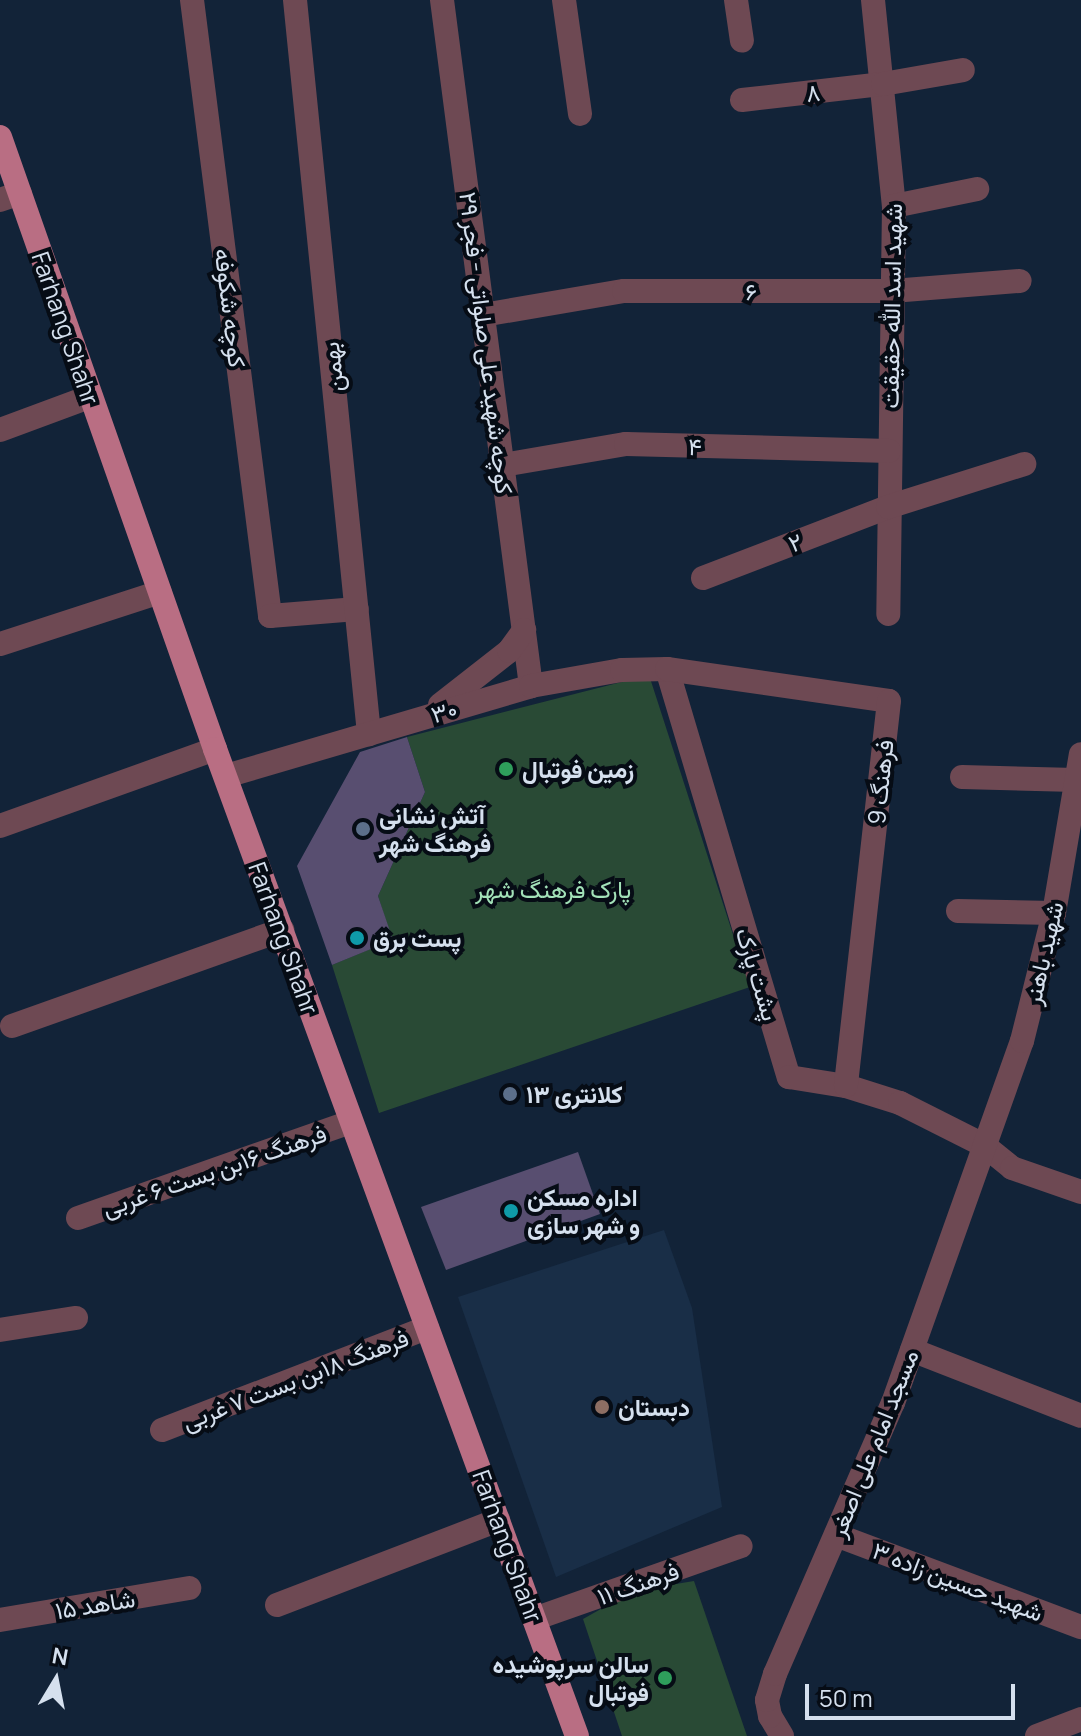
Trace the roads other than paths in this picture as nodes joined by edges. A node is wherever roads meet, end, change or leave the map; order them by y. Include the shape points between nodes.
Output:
1 (192, 0) edge
2 (295, 0) edge
3 (442, 0) edge
4 (564, 0) edge
5 (736, 0) edge
6 (873, 0) edge
7 (742, 41) dead end
8 (963, 70) dead end
9 (883, 84) junction
10 (742, 100) dead end
11 (580, 114) dead end
12 (0, 137) edge
13 (977, 189) dead end
14 (10, 196) edge
15 (894, 206) junction
16 (1020, 281) dead end
17 (892, 291) junction
18 (483, 315) junction
19 (89, 397) junction
20 (0, 430) edge
21 (889, 451) junction
22 (1024, 464) dead end
23 (503, 465) junction
24 (888, 507) junction
25 (703, 578) dead end
26 (160, 592) junction
27 (357, 609) junction
28 (888, 614) dead end
29 (524, 630) junction
30 (0, 644) edge
31 (667, 669) junction
32 (531, 686) junction
33 (424, 717) junction
34 (369, 734) junction
35 (215, 749) junction
36 (1081, 754) edge
37 (226, 776) junction
38 (962, 777) dead end
39 (1076, 780) junction
40 (0, 826) edge
41 (958, 911) dead end
42 (1054, 913) junction
43 (282, 930) junction
44 (12, 1026) dead end
45 (846, 1086) junction
46 (351, 1122) junction
47 (985, 1146) junction
48 (1081, 1192) edge
49 (78, 1218) dead end
50 (76, 1318) dead end
51 (427, 1328) junction
52 (0, 1330) edge
53 (912, 1350) junction
54 (1081, 1416) edge
55 (162, 1430) dead end
56 (498, 1520) junction
57 (836, 1535) junction
58 (741, 1546) dead end
59 (189, 1588) dead end
60 (277, 1605) dead end
61 (534, 1619) junction
62 (0, 1620) edge
63 (1081, 1627) edge
64 (1081, 1719) edge
65 (571, 1734) edge
66 (782, 1736) edge
67 (1037, 1736) edge

1 - 27 street, کوچه شکوفه via 270,616
2 - 27 street, بهمن
3 - 18 street, کوچه شهید علی صلواتی - فجر ۲۹
4 - 11 street
5 - 7 street
6 - 9 street, شهید اسد الله حقیقت
8 - 9 street, ۸
9 - 10 street, ۸
9 - 15 street, شهید اسد الله حقیقت
12 - 14 main road, Farhang Shahr
13 - 15 street
14 - 19 main road, Farhang Shahr
15 - 17 street, شهید اسد الله حقیقت
16 - 17 street, ۶
17 - 18 street, ۶ via 624,291
17 - 21 street, شهید اسد الله حقیقت
18 - 23 street, کوچه شهید علی صلواتی - فجر ۲۹
19 - 20 street
19 - 26 main road, Farhang Shahr
21 - 23 street, ۴ via 626,444
21 - 24 street, شهید اسد الله حقیقت
22 - 24 street, ۲
23 - 29 street, کوچه شهید علی صلواتی - فجر ۲۹
24 - 25 street, ۲
24 - 28 street, شهید اسد الله حقیقت
26 - 30 street
26 - 35 main road, Farhang Shahr
27 - 34 street, بهمن
29 - 32 street, کوچه شهید علی صلواتی - فجر ۲۹
29 - 33 street via 490,669
31 - 32 street, ۳۰ via 622,670
31 - 45 street, پشت پارک via 789,1077
31 - 45 street, فرهنگ 9 via 889,701
32 - 33 street, ۳۰
33 - 34 street, ۳۰
34 - 37 street, ۳۰
35 - 37 main road, Farhang Shahr
35 - 40 street
36 - 39 street, شهید باهنر
37 - 43 main road, Farhang Shahr
38 - 39 street
39 - 42 street, شهید باهنر
41 - 42 street
42 - 47 street, شهید باهنر via 1022,1041
43 - 44 street
43 - 46 main road, Farhang Shahr
45 - 47 street, پشت پارک via 900,1103
46 - 49 street, فرهنگ ۱۶بن بست ۶ غربی
46 - 51 main road, Farhang Shahr
47 - 48 street, پشت پارک via 1012,1168
47 - 53 street, مسجد امام علی اصغر
50 - 52 street
51 - 55 street, فرهنگ ۱۸بن بست ۷ غربی
51 - 56 main road, Farhang Shahr
53 - 54 street
53 - 57 street, مسجد امام علی اصغر
56 - 60 street
56 - 61 main road, Farhang Shahr
57 - 63 street, شهید حسین زاده ۳
57 - 66 street, مسجد امام علی اصغر via 767,1700
58 - 61 street, فرهنگ ۱۱
59 - 62 street, شاهد ۱۵
61 - 65 main road, Farhang Shahr
64 - 67 street

